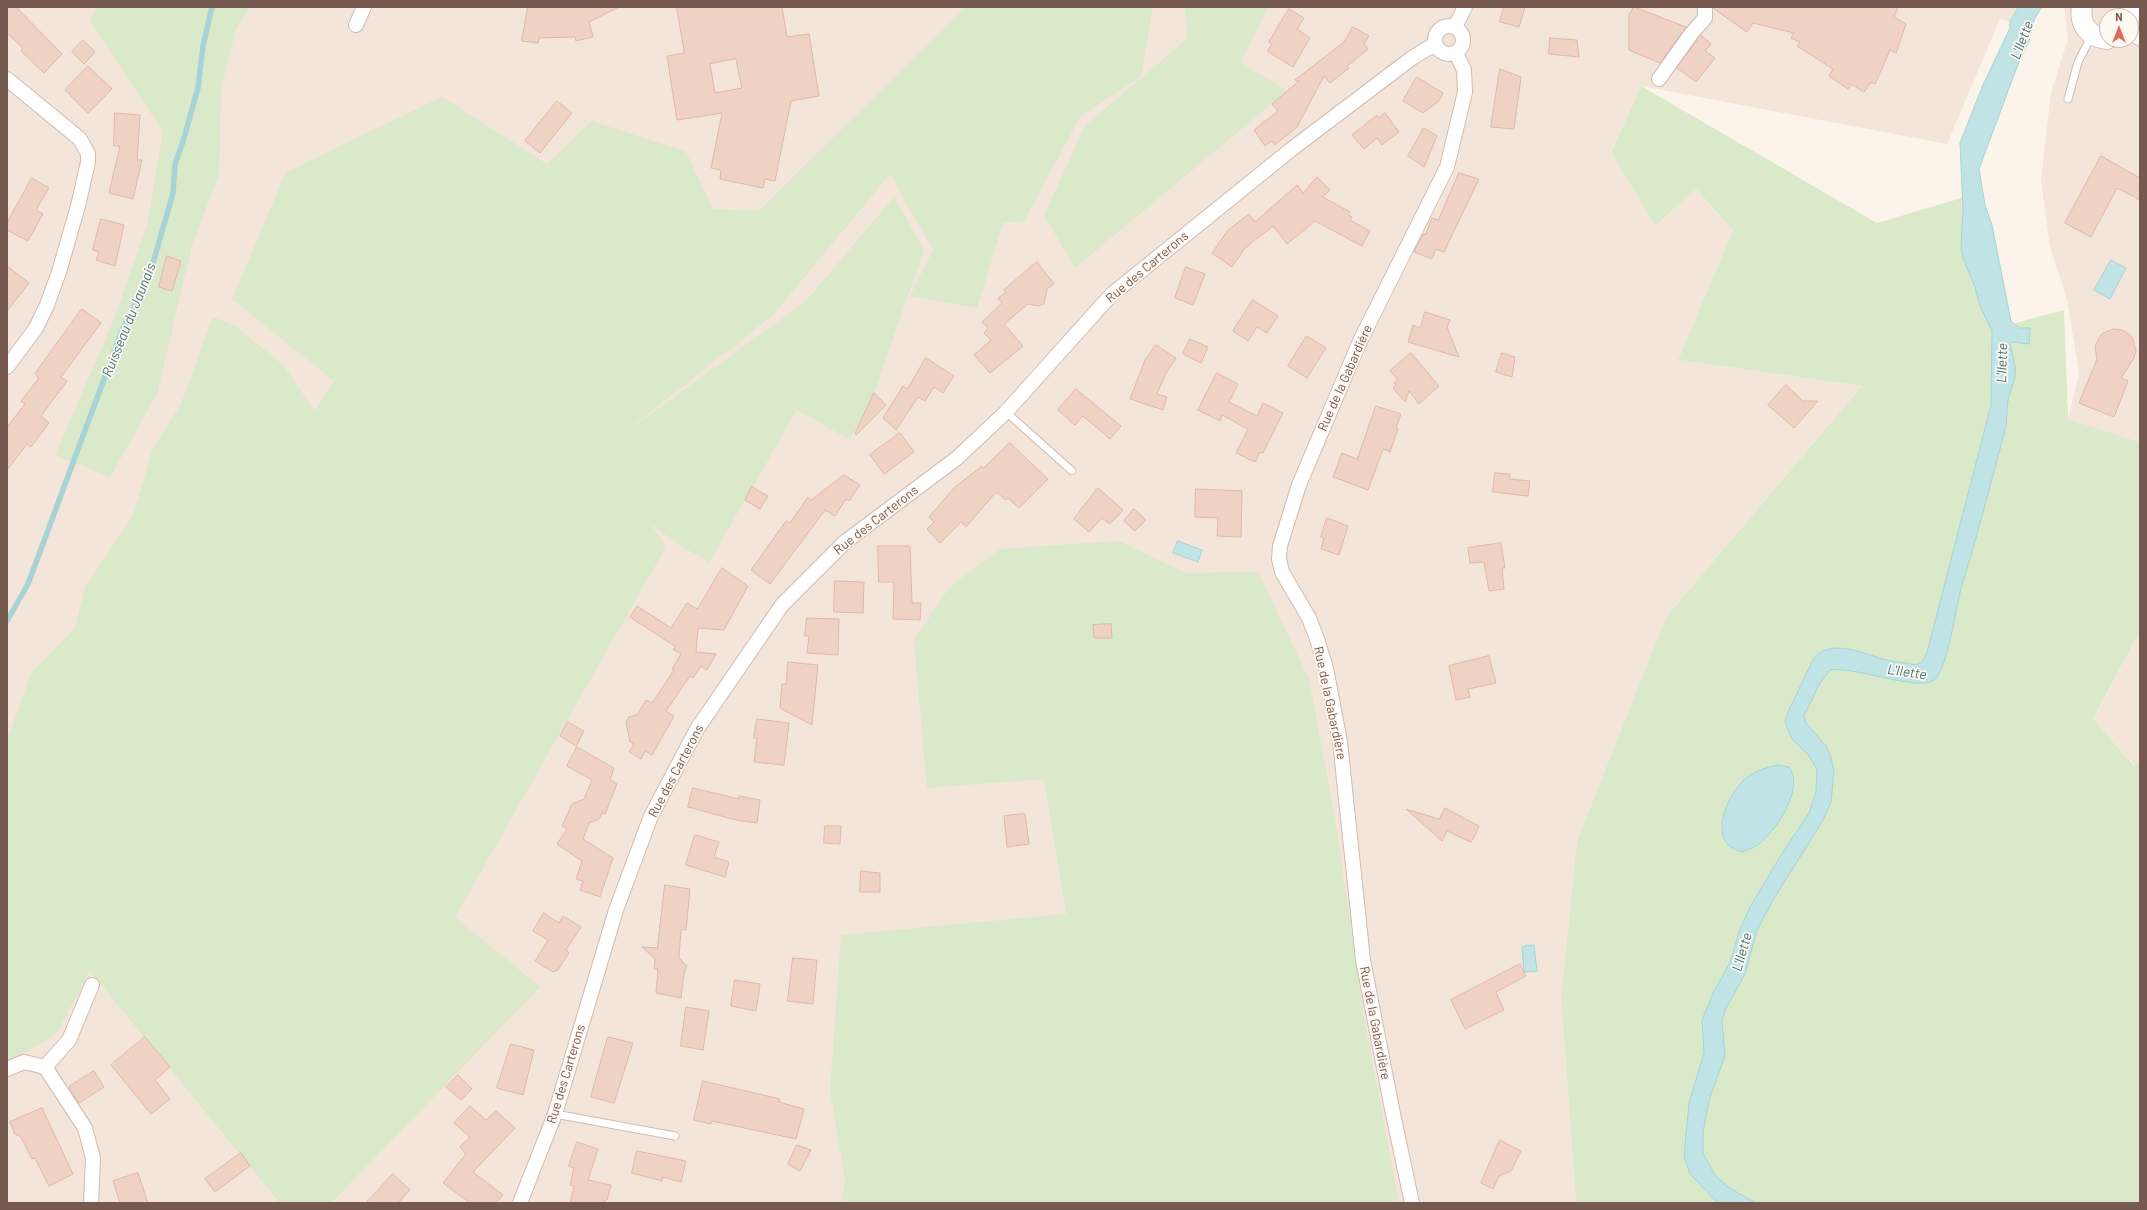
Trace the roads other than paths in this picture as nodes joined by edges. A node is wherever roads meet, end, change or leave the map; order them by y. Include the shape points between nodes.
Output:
1 (364, 7) edge
2 (1465, 7) edge
3 (1706, 7) edge
4 (2082, 7) edge
5 (356, 25) dead end
6 (1456, 27) junction
7 (2099, 36) edge
8 (2099, 38) edge
9 (1436, 45) junction
10 (1456, 53) junction
11 (7, 79) edge
12 (1660, 79) dead end
13 (2068, 100) dead end
14 (7, 367) edge
15 (1006, 412) junction
16 (1072, 471) dead end
17 (92, 985) dead end
18 (45, 1066) junction
19 (7, 1069) edge
20 (555, 1114) junction
21 (675, 1136) dead end
22 (91, 1203) edge
23 (520, 1203) edge
24 (1412, 1203) edge

1 - 5 street
2 - 6 street
3 - 12 street via 1706,18 1691,34
4 - 7 street via 2082,22
6 - 9 street via 1446,26 1438,31
6 - 10 street via 1464,38 1463,47
8 - 13 lane via 2078,62
9 - 10 street via 1446,55
9 - 15 street, Rue des Carterons via 1412,58 1293,148 1111,295
10 - 24 street, Rue de la Gabardière via 1464,70 1465,92 1446,167 1360,341 1298,485 1280,546 1282,572 1309,618 1326,668 1348,797 1363,960
11 - 14 street via 80,139 88,154 87,171 59,272 36,328
15 - 16 lane
15 - 20 street, Rue des Carterons via 957,458 845,542 782,605 697,729 651,816 616,910
17 - 18 street via 69,1040
18 - 19 street via 24,1062
18 - 22 street via 85,1128 93,1158
20 - 21 lane
20 - 23 street, Rue des Carterons

